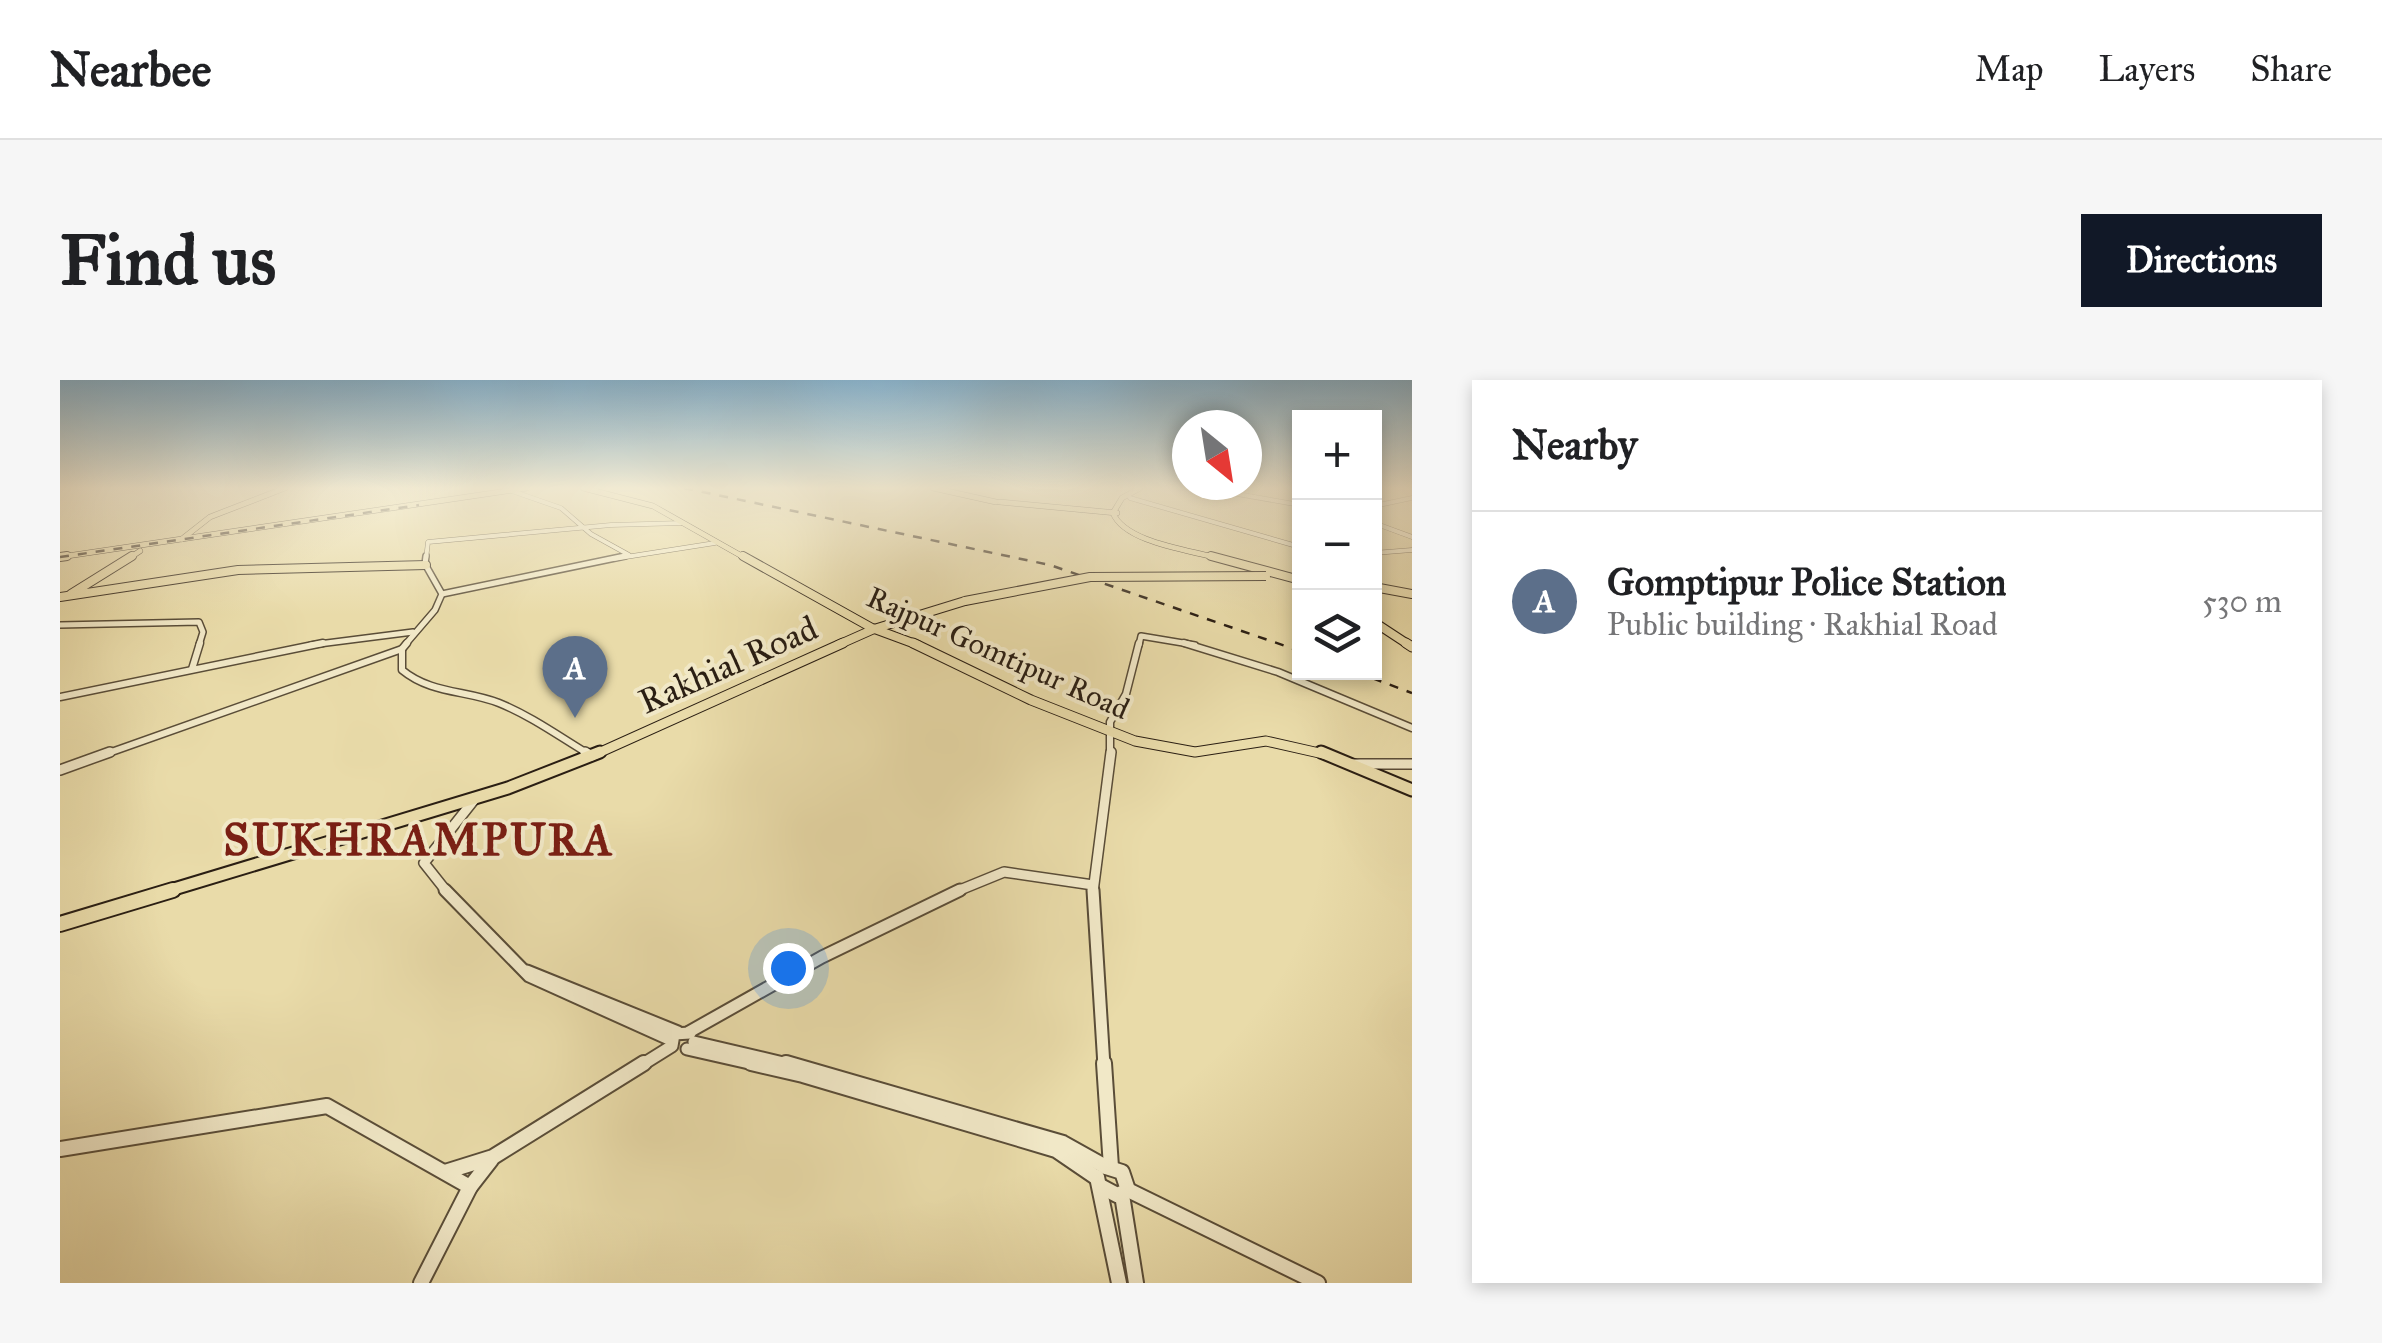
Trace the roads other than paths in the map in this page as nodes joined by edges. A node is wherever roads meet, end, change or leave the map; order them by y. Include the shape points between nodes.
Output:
1 (194, 530) edge
2 (242, 530) edge
3 (549, 530) edge
4 (586, 530) edge
5 (694, 530) edge
6 (1124, 530) edge
7 (1242, 530) edge
8 (181, 539) junction
9 (715, 543) junction
10 (1292, 545) edge
11 (1412, 550) edge
12 (1382, 552) edge
13 (629, 555) junction
14 (60, 556) edge
15 (426, 565) junction
16 (1285, 576) edge
17 (1382, 589) edge
18 (442, 594) junction
19 (1412, 595) edge
20 (62, 598) edge
21 (60, 624) edge
22 (1382, 627) edge
23 (873, 629) junction
24 (413, 632) junction
25 (1412, 647) edge
26 (402, 649) junction
27 (192, 669) junction
28 (60, 697) edge
29 (1412, 728) edge
30 (1113, 733) junction
31 (590, 755) junction
32 (1348, 764) junction
33 (1412, 764) edge
34 (60, 770) edge
35 (1412, 790) edge
36 (474, 799) junction
37 (1093, 885) junction
38 (60, 923) edge
39 (682, 1040) junction
40 (60, 1148) edge
41 (493, 1157) junction
42 (445, 1172) junction
43 (1104, 1175) junction
44 (470, 1187) junction
45 (1125, 1192) junction
46 (420, 1283) edge
47 (1118, 1283) edge
48 (1136, 1283) edge
49 (1318, 1283) edge

1 - 8 main road
2 - 8 main road
3 - 15 street via 428,542
4 - 13 street
5 - 9 main road, Rajpur Gomtipur Road
6 - 16 main road
7 - 10 street
8 - 14 main road
8 - 20 main road via 127,557
9 - 13 street
9 - 23 main road, Rajpur Gomtipur Road
11 - 12 street
13 - 18 street
15 - 18 street
15 - 20 main road via 238,570
16 - 23 main road, Rakhial Road, bridge via 1090,577 963,601
17 - 19 main road
18 - 24 street
21 - 27 street via 199,622 203,632
22 - 25 main road
23 - 30 main road, Rajpur Gomtipur Road
23 - 31 main road, Rakhial Road
24 - 26 street
24 - 27 street via 346,638
26 - 31 street via 402,670 414,682 493,701
26 - 34 street
27 - 28 street
29 - 30 street via 1179,640 1141,636 1126,694 1110,722
30 - 32 main road, Rajpur Gomtipur Road via 1188,753 1264,741
30 - 37 street
31 - 36 main road, Rakhial Road
32 - 33 street
32 - 35 main road, Rajpur Gomtipur Road
36 - 38 main road, Rakhial Road
36 - 39 street via 424,863 467,914 529,976
37 - 39 street via 1004,872 986,877 822,957
37 - 43 street
39 - 41 street
39 - 43 street via 1056,1150
40 - 42 street via 328,1106
41 - 42 street
41 - 44 street
42 - 44 street
43 - 45 street
43 - 45 street via 1126,1176
43 - 47 street
44 - 46 street
45 - 48 street
45 - 49 street

